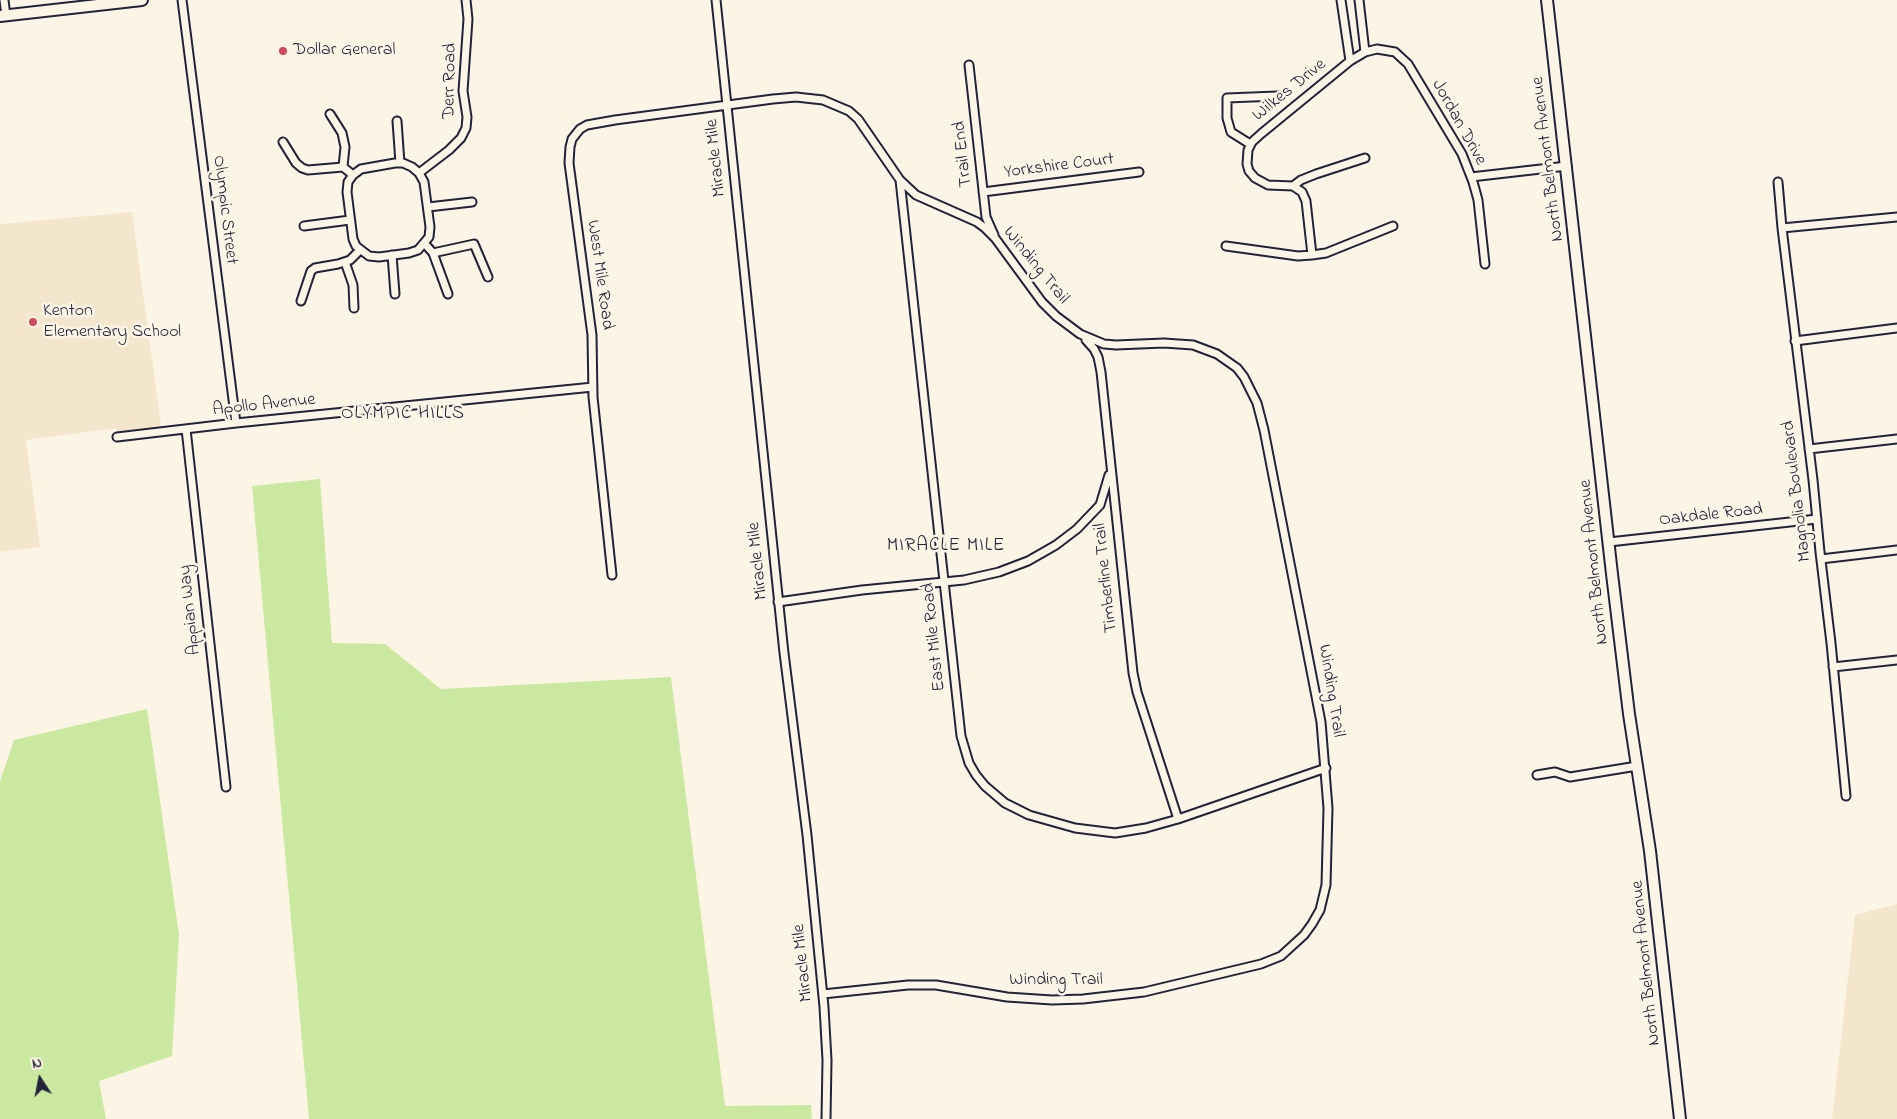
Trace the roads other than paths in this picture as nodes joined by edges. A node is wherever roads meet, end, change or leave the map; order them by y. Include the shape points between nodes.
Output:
1 (4, 0) edge
2 (142, 0) edge
3 (182, 0) edge
4 (466, 0) edge
5 (716, 0) edge
6 (1341, 0) edge
7 (1359, 0) edge
8 (1548, 0) edge
9 (3, 16) edge
10 (1365, 52) junction
11 (1350, 61) junction
12 (969, 64) dead end
13 (1277, 96) dead end
14 (726, 106) junction
15 (330, 114) dead end
16 (397, 121) dead end
17 (283, 142) dead end
18 (1250, 144) junction
19 (1364, 158) dead end
20 (400, 163) junction
21 (1567, 166) junction
22 (343, 167) junction
23 (1139, 172) dead end
24 (419, 173) junction
25 (354, 175) junction
26 (1471, 177) junction
27 (900, 180) junction
28 (1778, 182) dead end
29 (1293, 186) junction
30 (983, 192) junction
31 (472, 202) dead end
32 (428, 207) junction
33 (1897, 217) edge
34 (350, 220) junction
35 (304, 226) dead end
36 (1393, 226) dead end
37 (1782, 228) junction
38 (995, 238) junction
39 (424, 244) junction
40 (1226, 246) dead end
41 (360, 250) junction
42 (432, 253) junction
43 (392, 255) junction
44 (1312, 255) junction
45 (345, 262) junction
46 (1485, 264) dead end
47 (488, 277) dead end
48 (395, 294) dead end
49 (448, 294) dead end
50 (301, 300) dead end
51 (354, 308) dead end
52 (1897, 328) edge
53 (1080, 334) junction
54 (1795, 341) junction
55 (593, 387) junction
56 (236, 423) junction
57 (186, 430) junction
58 (118, 437) dead end
59 (1897, 439) edge
60 (1809, 448) junction
61 (1110, 471) junction
62 (1817, 519) junction
63 (1609, 542) junction
64 (1897, 550) edge
65 (1821, 558) junction
66 (612, 575) dead end
67 (945, 582) junction
68 (778, 602) junction
69 (1897, 660) edge
70 (1833, 667) junction
71 (1637, 766) junction
72 (1326, 768) junction
73 (1537, 775) dead end
74 (226, 787) dead end
75 (1846, 796) dead end
76 (1178, 819) junction
77 (823, 994) junction
78 (826, 1119) edge
79 (1680, 1119) edge

1 - 9 street
2 - 9 street
3 - 56 street, Olympic Street
4 - 24 street, Derr Road via 468,19 463,91 466,128 449,150
5 - 14 street, Miracle Mile
6 - 11 street
7 - 10 street
8 - 21 street, North Belmont Avenue
10 - 11 street, Jordan Drive
10 - 26 street, Jordan Drive via 1378,49 1396,52 1408,64 1462,154
11 - 18 street, Wilkes Drive
12 - 30 street, Trail End
13 - 18 street via 1227,98 1231,132
14 - 27 street, East Mile Road via 796,97 837,104 858,119
14 - 55 street, West Mile Road via 595,123 580,129 572,139 569,163 592,335
14 - 68 street, Miracle Mile
15 - 22 street via 344,140 346,155
16 - 20 street
17 - 22 street via 302,168
18 - 29 street via 1247,164 1255,178 1268,185
19 - 29 street via 1309,177
20 - 24 street
20 - 25 street via 370,166
21 - 26 street
21 - 63 street, North Belmont Avenue
22 - 25 street
23 - 30 street, Yorkshire Court
24 - 32 street via 424,182
25 - 34 street via 348,182 347,192
26 - 46 street, Jordan Drive via 1478,200
27 - 38 street, Winding Trail via 916,195 977,222
27 - 67 street, East Mile Road
28 - 37 street, Magnolia Boulevard
29 - 44 street via 1304,196
30 - 38 street, Trail End via 986,217
31 - 32 street
32 - 39 street via 429,237
33 - 37 street
34 - 35 street
34 - 41 street via 353,239
36 - 44 street via 1326,253
37 - 54 street, Magnolia Boulevard
38 - 53 street, Winding Trail via 1042,302
39 - 42 street
39 - 43 street via 418,250
40 - 44 street
41 - 43 street via 370,256
41 - 45 street
42 - 47 street via 474,244
42 - 49 street
43 - 48 street
45 - 50 street via 315,268
45 - 51 street via 353,286
52 - 54 street
53 - 61 street, Timberline Trail via 1098,357
53 - 72 street, Winding Trail via 1104,344 1181,343 1204,348 1237,368 1250,387 1275,479 1313,671
54 - 60 street, Magnolia Boulevard
55 - 56 street, Apollo Avenue
55 - 66 street, West Mile Road
56 - 57 street, Apollo Avenue
57 - 58 street, Apollo Avenue
57 - 74 street, Appian Way
59 - 60 street
60 - 62 street, Magnolia Boulevard
61 - 67 street via 1100,505 1077,530 1056,545 999,572
61 - 76 street, Timberline Trail via 1133,673
62 - 63 street, Oakdale Road
62 - 65 street, Magnolia Boulevard
63 - 71 street, North Belmont Avenue
64 - 65 street
65 - 70 street, Magnolia Boulevard
67 - 68 street
67 - 76 street, East Mile Road via 961,736 969,763 985,786 1016,810 1075,828 1115,833
68 - 77 street, Miracle Mile
69 - 70 street
70 - 75 street, Magnolia Boulevard
71 - 73 street via 1570,777 1555,772
71 - 79 street, North Belmont Avenue via 1650,851
72 - 76 street, East Mile Road
72 - 77 street, Winding Trail via 1328,856 1324,898 1304,936 1273,960 1144,992 1083,999 1025,999 936,985 877,987
77 - 78 street, Miracle Mile

